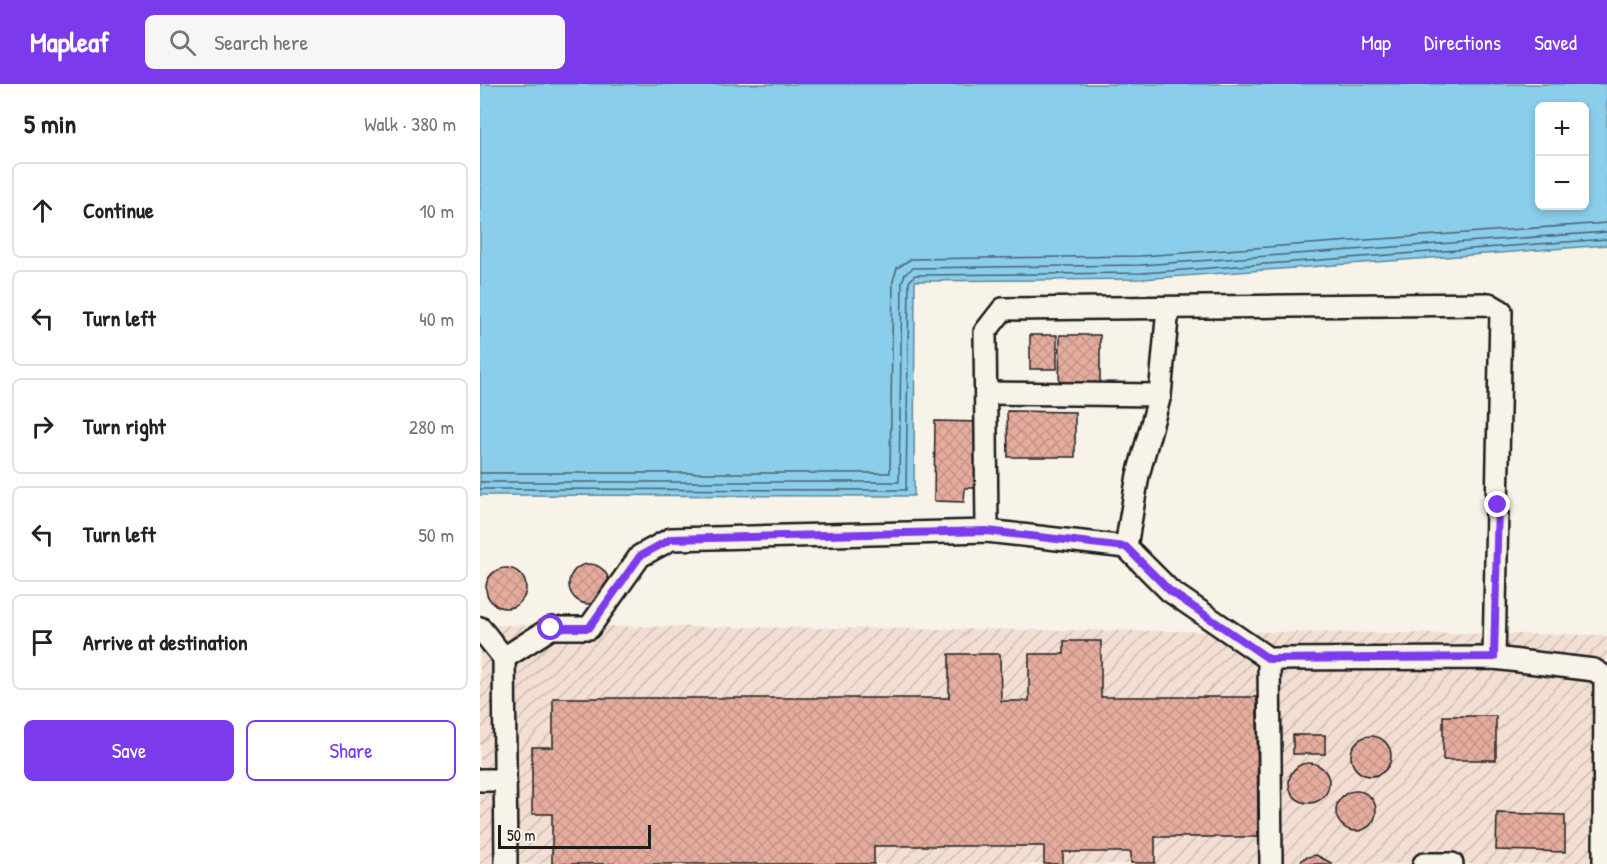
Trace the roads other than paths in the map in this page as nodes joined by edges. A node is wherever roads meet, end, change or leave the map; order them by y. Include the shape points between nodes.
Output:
1 (1168, 308) junction
2 (986, 393) junction
3 (1160, 395) junction
4 (987, 531) junction
5 (1126, 547) junction
6 (480, 628) edge
7 (504, 657) junction
8 (1494, 657) junction
9 (1269, 659) junction
10 (1600, 669) edge
11 (480, 780) edge
12 (505, 780) junction
13 (506, 864) edge
14 (1271, 864) edge
15 (1424, 864) edge
16 (1452, 864) edge
17 (1604, 864) edge

1 - 2 lane via 1003,309 985,332
1 - 3 lane
1 - 8 lane via 1489,304 1501,311
2 - 3 lane
2 - 4 lane
3 - 5 lane via 1138,475
4 - 5 lane
4 - 7 lane via 671,539 640,556 589,628 551,628
5 - 9 lane via 1170,591
6 - 7 lane
7 - 12 lane
8 - 9 lane
8 - 10 lane
9 - 14 lane
10 - 17 lane via 1605,677
11 - 12 lane
12 - 13 lane
15 - 16 lane

